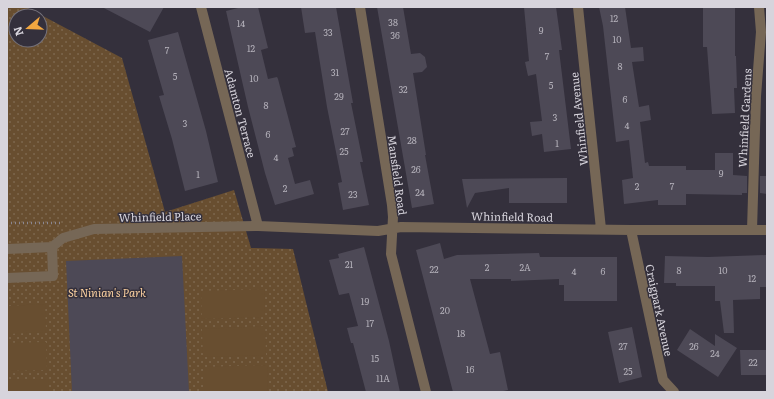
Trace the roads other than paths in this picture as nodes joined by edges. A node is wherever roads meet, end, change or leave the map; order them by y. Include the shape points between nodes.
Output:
1 (201, 7) edge
2 (360, 7) edge
3 (578, 7) edge
4 (759, 7) edge
5 (258, 226) junction
6 (392, 227) junction
7 (602, 229) junction
8 (631, 230) junction
9 (752, 230) junction
10 (767, 230) edge
11 (52, 247) junction
12 (7, 249) edge
13 (7, 278) edge
14 (426, 392) edge
15 (674, 392) edge

1 - 5 street, Adamton Terrace
2 - 6 street, Mansfield Road via 392,204
3 - 7 street, Whinfield Avenue
4 - 9 street, Whinfield Gardens via 761,32 756,96
5 - 6 street, Whinfield Road via 378,231
5 - 11 street, Whinfield Place via 94,229 63,238
6 - 7 street, Whinfield Road
6 - 14 street, Mansfield Road via 391,254
7 - 8 street, Whinfield Road
8 - 9 street, Whinfield Road
8 - 15 street, Craigpark Avenue via 663,380
9 - 10 street, Whinfield Road
11 - 12 street
11 - 13 street via 53,276

